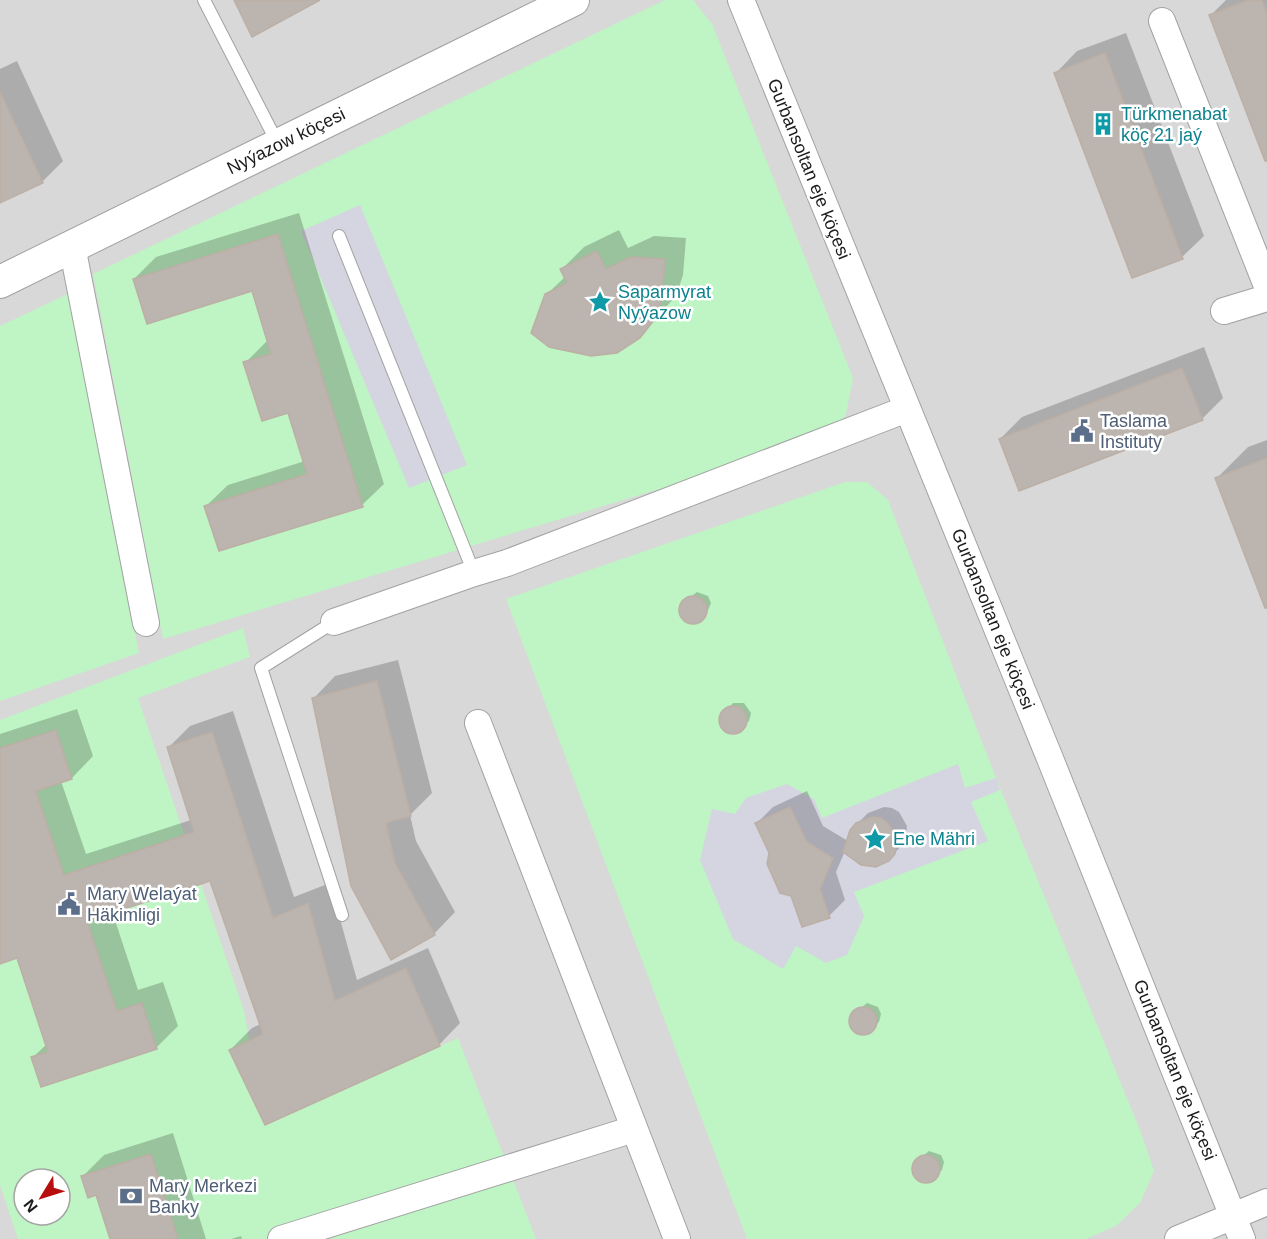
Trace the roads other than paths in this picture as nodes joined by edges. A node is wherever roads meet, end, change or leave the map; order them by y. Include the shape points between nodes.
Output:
1 (204, 0) edge
2 (573, 0) edge
3 (741, 0) edge
4 (1162, 21) dead end
5 (278, 145) junction
6 (339, 236) dead end
7 (72, 246) junction
8 (0, 282) edge
9 (1265, 301) edge
10 (1224, 311) dead end
11 (907, 409) junction
12 (474, 573) junction
13 (334, 622) joint
14 (146, 623) dead end
15 (478, 723) dead end
16 (342, 915) dead end
17 (634, 1129) junction
18 (1267, 1202) edge
19 (1238, 1227) edge
20 (281, 1239) edge
21 (676, 1239) edge
22 (1178, 1239) edge

1 - 5 lane
2 - 5 street, Nyýazow köçesi
3 - 11 street, Gurbansoltan eje köçesi
4 - 9 street
5 - 7 street, Nyýazow köçesi
6 - 12 lane
7 - 8 street, Nyýazow köçesi
7 - 14 street
9 - 10 street
11 - 12 street
11 - 19 street, Gurbansoltan eje köçesi
12 - 13 street
13 - 16 lane via 261,668
15 - 17 street
17 - 20 street
17 - 21 street
18 - 19 street
19 - 22 street

